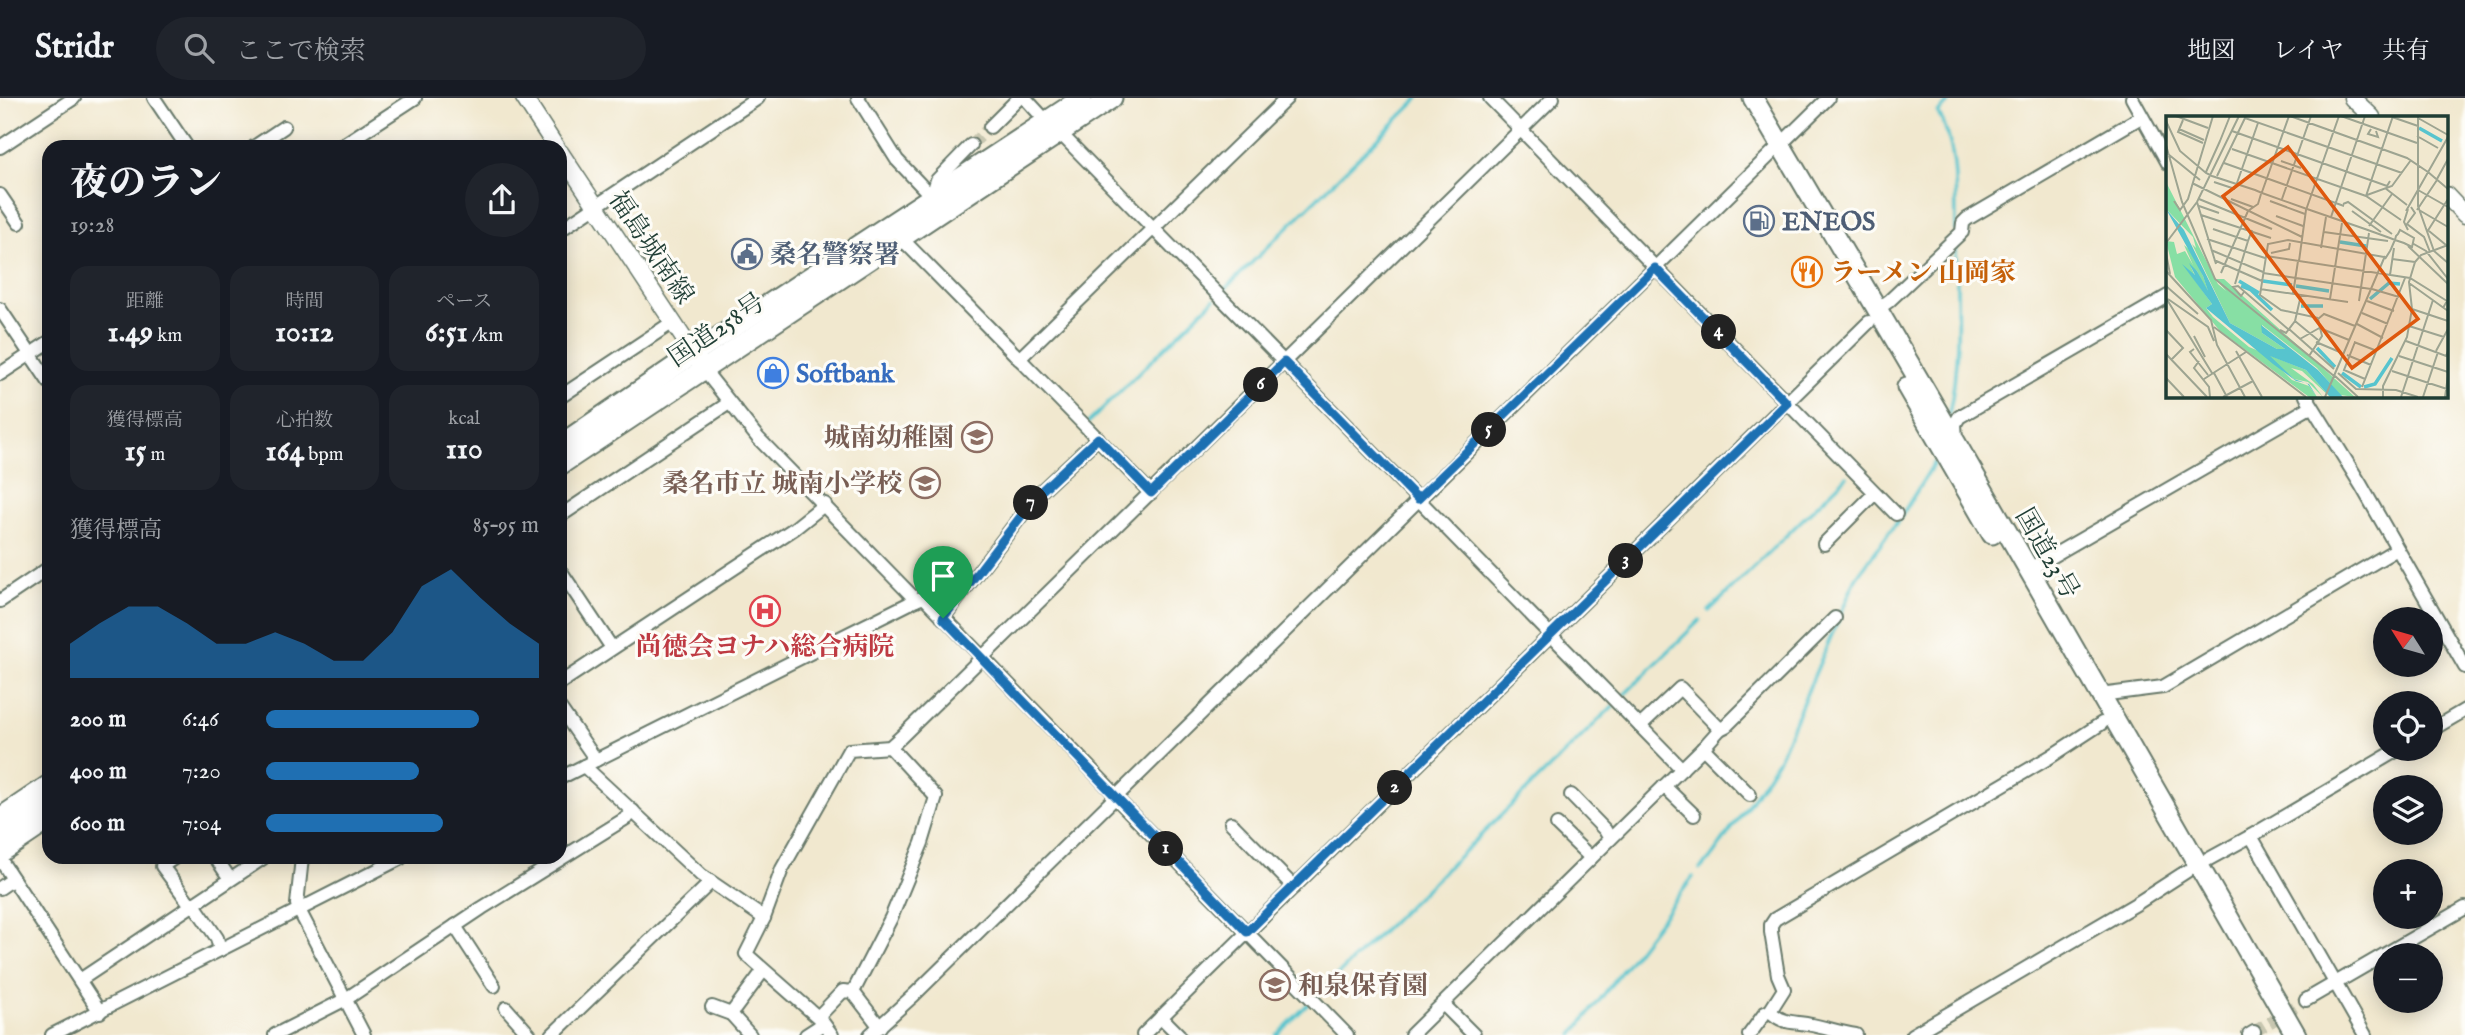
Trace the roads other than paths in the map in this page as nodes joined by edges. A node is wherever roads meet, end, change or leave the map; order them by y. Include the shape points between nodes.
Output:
1 (75, 98) edge
2 (154, 98) edge
3 (415, 98) edge
4 (524, 98) edge
5 (758, 98) edge
6 (858, 98) edge
7 (1019, 98) edge
8 (1025, 98) edge
9 (1082, 98) edge
10 (1112, 98) edge
11 (1287, 98) edge
12 (1490, 98) edge
13 (1553, 98) edge
14 (1738, 98) edge
15 (1753, 98) edge
16 (1828, 98) edge
17 (2132, 98) edge
18 (2352, 98) edge
19 (2371, 116) edge
20 (2141, 117) junction
21 (284, 127) dead end
22 (989, 127) tunnel mouth
23 (1054, 127) junction
24 (1520, 130) junction
25 (182, 140) edge
26 (264, 140) edge
27 (351, 140) edge
28 (551, 140) edge
29 (971, 145) tunnel mouth
30 (0, 147) edge
31 (1776, 150) junction
32 (2166, 160) edge
33 (567, 162) edge
34 (0, 195) edge
35 (932, 197) junction
36 (2448, 197) edge
37 (596, 206) junction
38 (2465, 215) edge
39 (19, 223) dead end
40 (567, 225) edge
41 (1154, 228) junction
42 (900, 237) junction
43 (1655, 268) junction
44 (2166, 297) edge
45 (0, 309) edge
46 (1873, 316) junction
47 (673, 322) junction
48 (42, 346) edge
49 (30, 354) junction
50 (1019, 359) junction
51 (699, 362) junction
52 (1284, 362) junction
53 (42, 372) edge
54 (0, 374) edge
55 (567, 392) edge
56 (2309, 401) edge
57 (729, 402) junction
58 (1787, 403) junction
59 (1098, 438) junction
60 (567, 441) edge
61 (1956, 443) junction
62 (567, 460) edge
63 (1151, 493) junction
64 (1875, 493) junction
65 (1418, 499) junction
66 (825, 504) junction
67 (567, 511) edge
68 (1896, 514) dead end
69 (1824, 544) dead end
70 (2397, 549) junction
71 (2028, 570) junction
72 (42, 573) edge
73 (567, 580) edge
74 (916, 600) junction
75 (0, 601) edge
76 (943, 618) junction
77 (1835, 618) dead end
78 (1550, 635) junction
79 (612, 648) junction
80 (981, 658) junction
81 (2465, 667) edge
82 (567, 678) edge
83 (2099, 695) junction
84 (2465, 710) edge
85 (567, 721) edge
86 (2102, 723) junction
87 (2443, 723) edge
88 (1640, 726) junction
89 (1720, 729) junction
90 (890, 747) junction
91 (1703, 748) junction
92 (2379, 761) edge
93 (590, 763) junction
94 (1682, 769) junction
95 (567, 774) edge
96 (42, 776) edge
97 (1664, 786) junction
98 (42, 790) edge
99 (1571, 795) dead end
100 (1749, 795) dead end
101 (1115, 796) junction
102 (0, 804) edge
103 (42, 807) edge
104 (633, 811) junction
105 (1693, 815) dead end
106 (0, 818) edge
107 (1231, 823) dead end
108 (42, 825) edge
109 (1557, 825) dead end
110 (0, 835) edge
111 (2251, 836) junction
112 (1610, 839) junction
113 (0, 853) edge
114 (567, 855) edge
115 (1591, 858) junction
116 (0, 859) edge
117 (165, 864) edge
118 (220, 864) edge
119 (254, 864) edge
120 (301, 864) edge
121 (387, 864) edge
122 (553, 864) edge
123 (2192, 868) junction
124 (13, 879) junction
125 (230, 879) junction
126 (711, 883) junction
127 (1294, 887) junction
128 (0, 888) edge
129 (192, 904) junction
130 (2465, 908) edge
131 (299, 910) junction
132 (764, 918) junction
133 (455, 926) junction
134 (1247, 932) junction
135 (220, 950) junction
136 (764, 971) junction
137 (80, 980) junction
138 (2335, 984) junction
139 (494, 986) dead end
140 (853, 992) junction
141 (346, 999) junction
142 (2306, 1000) tunnel mouth
143 (1443, 1004) junction
144 (712, 1007) dead end
145 (506, 1008) dead end
146 (1770, 1011) junction
147 (100, 1012) junction
148 (731, 1014) junction
149 (1161, 1017) junction
150 (820, 1020) junction
151 (875, 1031) edge
152 (52, 1035) edge
153 (275, 1035) edge
154 (364, 1035) edge
155 (530, 1035) edge
156 (552, 1035) edge
157 (750, 1035) edge
158 (806, 1035) edge
159 (832, 1035) edge
160 (1143, 1035) edge
161 (1179, 1035) edge
162 (1347, 1035) edge
163 (1410, 1035) edge
164 (1474, 1035) edge
165 (1749, 1035) edge
166 (1856, 1035) edge
167 (1912, 1035) edge
168 (2281, 1035) edge
169 (2296, 1035) edge
170 (2365, 1035) edge

1 - 30 street
2 - 25 street
3 - 27 street
4 - 28 main road
5 - 37 street
6 - 35 street via 897,160
7 - 22 street
8 - 23 street
9 - 23 highway, 国道258号
10 - 23 highway, 国道258号
11 - 41 street
12 - 24 street
13 - 24 street
14 - 31 highway, 国道23号
15 - 31 highway, 国道23号
16 - 31 street
17 - 20 street
18 - 19 main road
20 - 32 street
20 - 46 street via 1967,219 1956,238
21 - 26 street
23 - 35 highway, 国道258号
23 - 41 street
23 - 42 highway, 国道258号
24 - 43 street
24 - 52 street
29 - 35 street via 937,180
31 - 43 street
31 - 46 highway, 国道23号
33 - 37 main road, 福島城南線
34 - 39 street
35 - 51 highway, 国道258号
36 - 38 main road
37 - 40 street
37 - 47 main road, 福島城南線
41 - 50 street
41 - 52 street
42 - 50 street
42 - 51 highway, 国道258号
43 - 58 street
43 - 65 street
44 - 61 street via 1959,417
45 - 49 street
46 - 58 street
46 - 61 highway, 国道23号
46 - 86 highway, 国道23号
47 - 51 main road, 福島城南線
47 - 55 street
48 - 49 street
49 - 53 street
49 - 54 street
50 - 59 street
51 - 57 street
51 - 60 highway, 国道258号
51 - 62 highway, 国道258号
52 - 63 street
52 - 65 street
56 - 70 street
56 - 71 street
57 - 66 street via 758,438
57 - 67 street
58 - 64 street
58 - 78 street
59 - 63 street
59 - 76 street via 1038,494
61 - 71 highway, 国道23号
63 - 80 street
64 - 68 street
64 - 69 street
65 - 78 street
65 - 101 street
66 - 74 street
66 - 79 street
70 - 81 street
70 - 83 street via 2163,687
71 - 83 highway, 国道23号
72 - 75 street
73 - 79 street
74 - 76 street via 924,597
74 - 93 street
76 - 80 street
77 - 89 street
78 - 88 street
78 - 127 street
79 - 82 street
80 - 90 street
80 - 101 street
83 - 123 highway, 国道23号
84 - 87 street
85 - 93 street
86 - 123 highway, 国道23号
86 - 146 street via 1775,919 1771,932 1784,989
88 - 89 street via 1680,688
88 - 94 street
89 - 91 street
90 - 132 street via 849,750 782,869
90 - 140 street via 936,797 891,918
91 - 94 street
91 - 100 street
92 - 111 street
93 - 95 street
93 - 104 street
94 - 97 street
96 - 102 highway
97 - 105 street
97 - 112 street
98 - 106 highway
99 - 112 street
101 - 134 street
101 - 151 street
103 - 110 highway
104 - 114 street
104 - 126 street
107 - 127 street
108 - 113 highway
109 - 115 street
111 - 123 street
111 - 138 street
112 - 115 street
115 - 143 street
116 - 124 street
117 - 129 street via 162,866
118 - 125 street
119 - 125 street
120 - 131 street
121 - 131 street
122 - 133 street
123 - 167 street
123 - 168 highway, 国道23号
123 - 169 highway, 国道23号
124 - 128 street
124 - 137 street
125 - 129 street
126 - 132 street
126 - 156 street
127 - 134 street
129 - 135 street
129 - 137 street
130 - 138 street
131 - 135 street
131 - 141 street
132 - 136 street via 746,954
133 - 139 street
133 - 141 street
134 - 149 street
134 - 162 street
135 - 147 street
136 - 148 street
136 - 150 street
137 - 147 street
138 - 142 street
138 - 170 street
140 - 150 street via 843,991
140 - 151 street
141 - 153 street
141 - 154 street
143 - 163 street
143 - 164 street
144 - 148 street
145 - 155 street
146 - 165 street
146 - 166 street via 1787,1023
147 - 152 street
148 - 157 street
149 - 160 street
149 - 161 street
150 - 158 street
150 - 159 street

